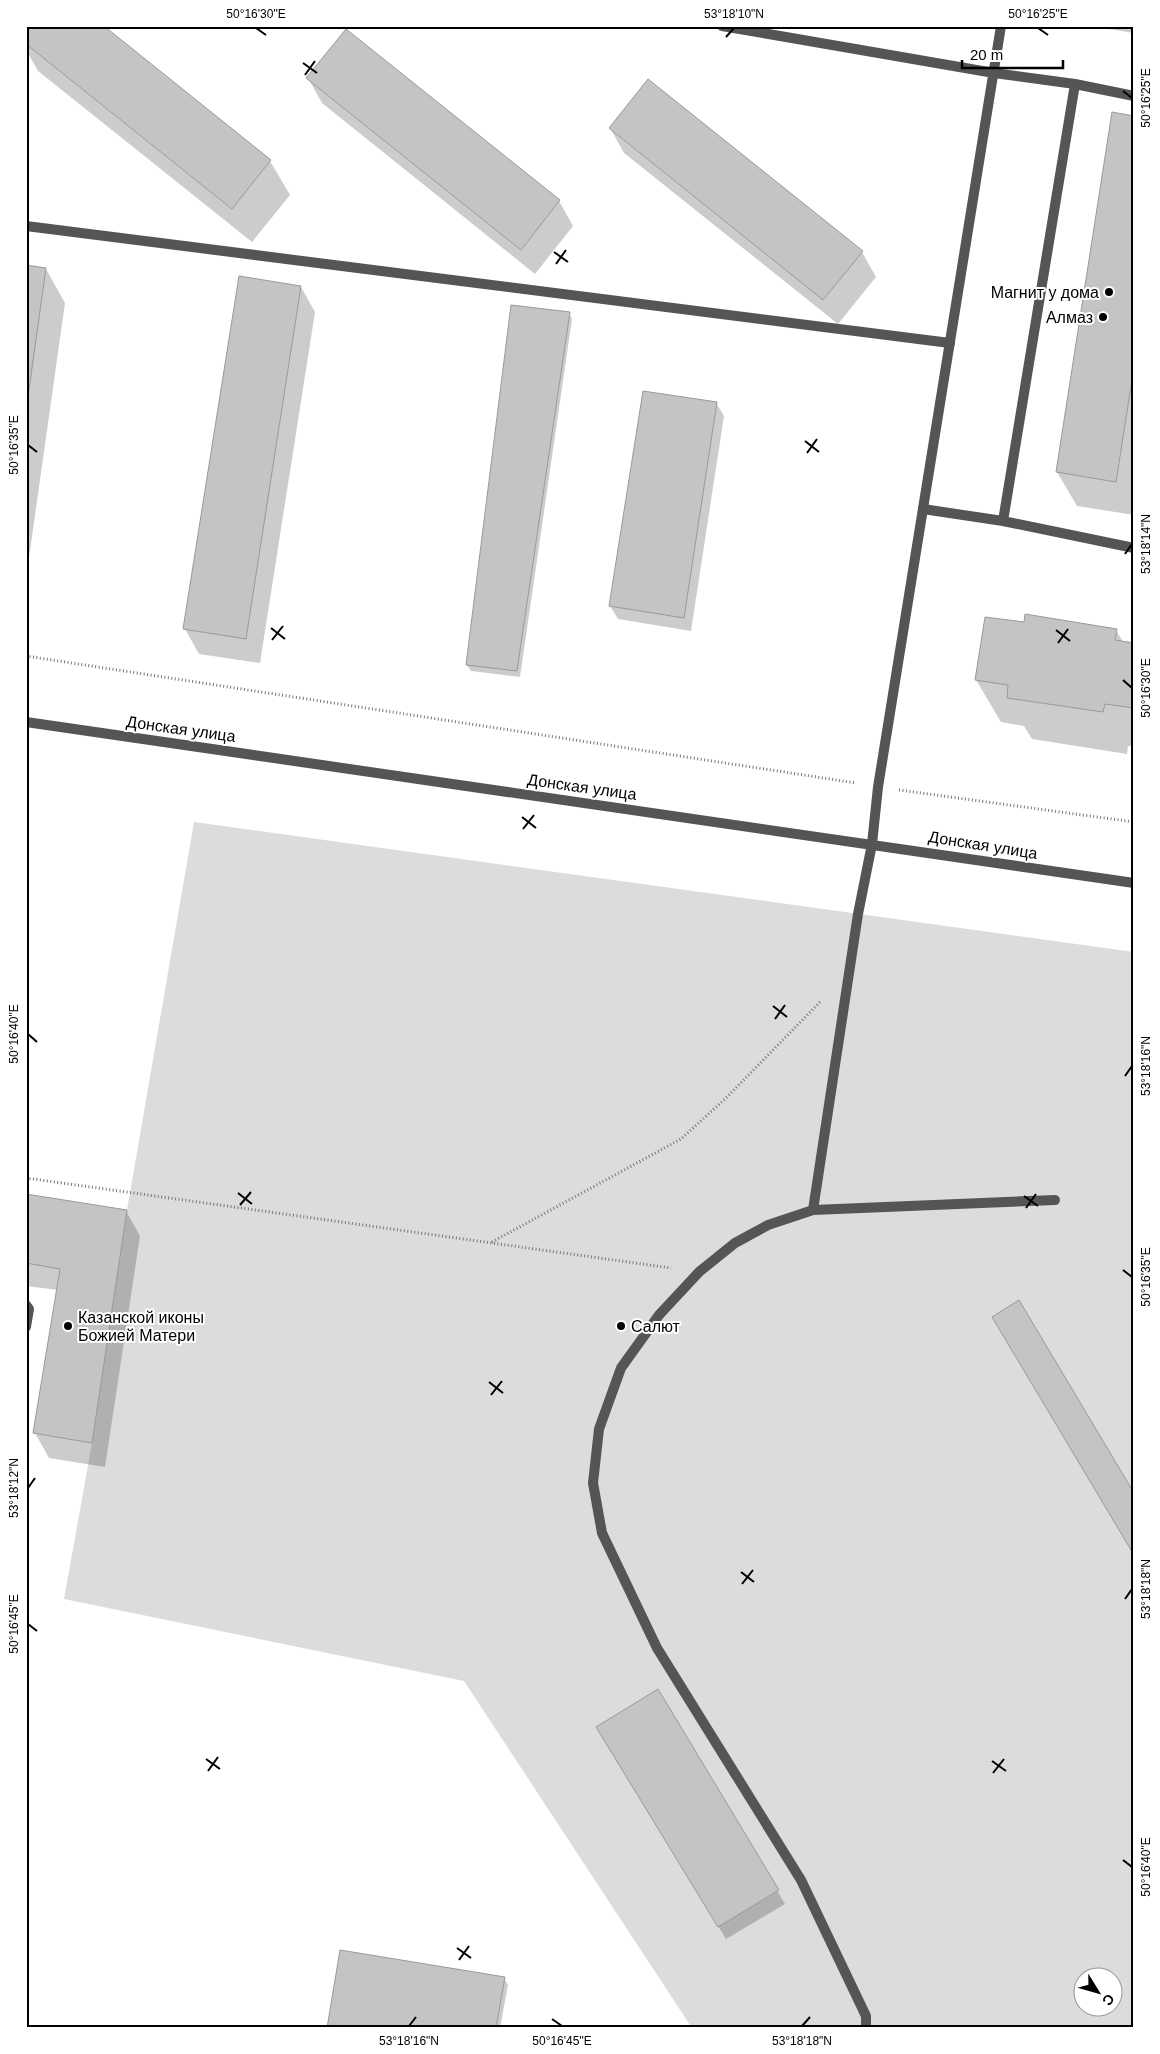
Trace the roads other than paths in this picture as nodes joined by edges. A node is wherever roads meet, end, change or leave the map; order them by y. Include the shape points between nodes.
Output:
1 (722, 26) edge
2 (1001, 26) edge
3 (994, 73) junction
4 (1075, 84) junction
5 (1134, 96) edge
6 (26, 226) edge
7 (950, 343) junction
8 (923, 509) junction
9 (1003, 521) junction
10 (1134, 548) edge
11 (26, 722) edge
12 (872, 844) junction
13 (1134, 883) edge
14 (1055, 1200) dead end
15 (813, 1210) junction
16 (26, 1305) edge
17 (26, 1326) edge
18 (866, 2028) edge

1 - 3 street
2 - 3 street
3 - 4 street
3 - 7 street
4 - 5 street
4 - 9 street
6 - 7 street
7 - 8 street
8 - 9 street
8 - 12 street via 878,787
9 - 10 street
11 - 12 street, Донская улица
12 - 13 street, Донская улица
12 - 15 street via 858,914
14 - 15 street
15 - 18 street via 768,1225 735,1243 699,1272 659,1314 621,1368 599,1430 593,1483 602,1533 657,1648 801,1880 866,2016
16 - 17 street via 29,1309

